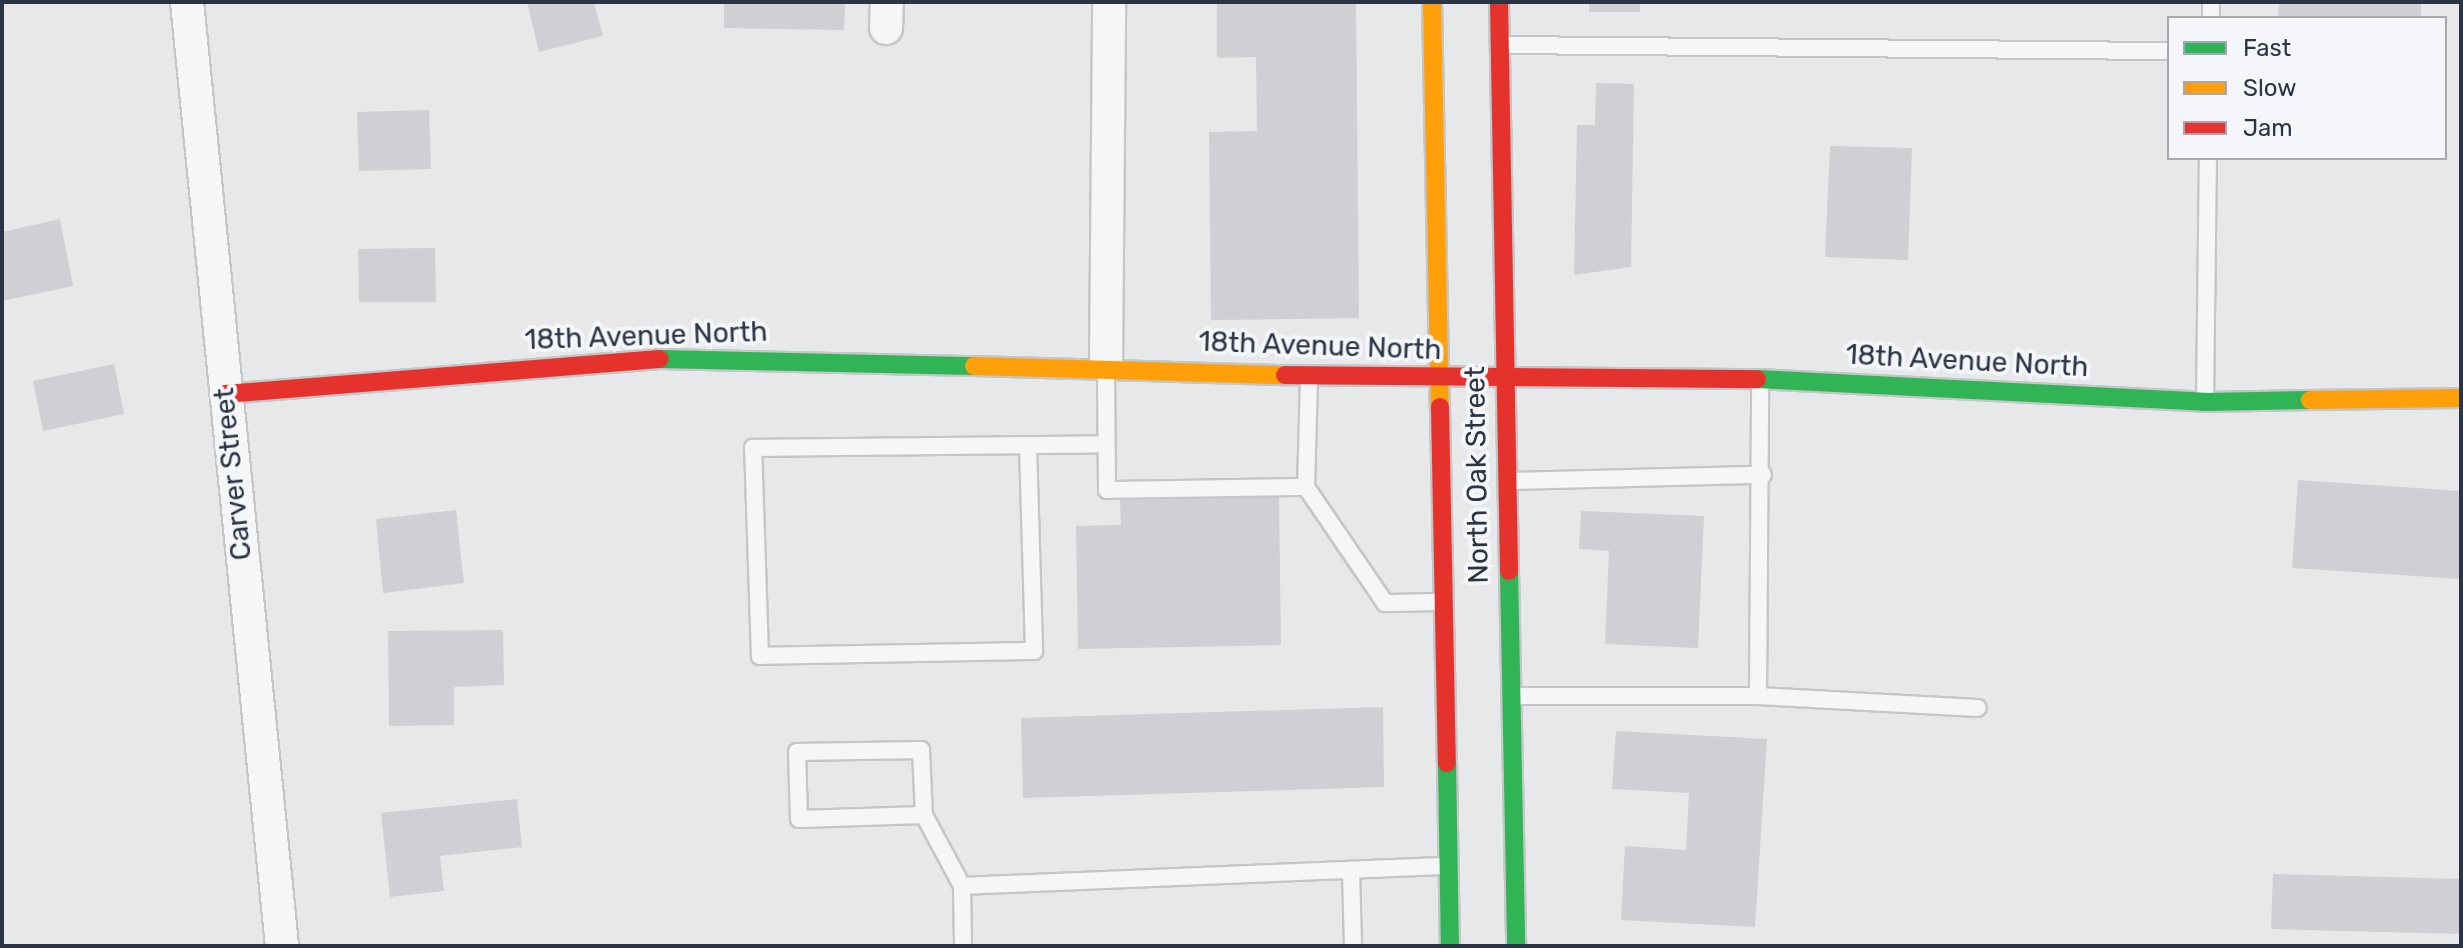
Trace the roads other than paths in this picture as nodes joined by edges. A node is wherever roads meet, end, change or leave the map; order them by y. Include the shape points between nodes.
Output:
1 (187, 2) edge
2 (1109, 2) edge
3 (1432, 2) edge
4 (1499, 2) edge
5 (1500, 45) junction
6 (2167, 51) edge
7 (2208, 160) edge
8 (1106, 365) junction
9 (1309, 374) junction
10 (1438, 380) junction
11 (1503, 380) junction
12 (1760, 380) junction
13 (225, 394) junction
14 (2461, 398) edge
15 (2204, 402) junction
16 (1106, 444) junction
17 (1028, 446) junction
18 (1763, 475) junction
19 (1506, 481) junction
20 (1306, 487) junction
21 (1443, 602) junction
22 (1510, 696) junction
23 (1758, 696) junction
24 (1978, 708) dead end
25 (924, 815) junction
26 (1448, 866) junction
27 (1351, 870) junction
28 (962, 886) junction
29 (282, 946) edge
30 (963, 946) edge
31 (1353, 946) edge
32 (1450, 946) edge
33 (1516, 946) edge

1 - 13 street, Carver Street
2 - 8 street
3 - 10 street, North Oak Street
4 - 5 street, North Oak Street
5 - 6 lane
5 - 11 street, North Oak Street
7 - 15 lane
8 - 9 street, 18th Avenue North
8 - 13 street, 18th Avenue North via 682,357
8 - 16 lane
9 - 10 street, 18th Avenue North
9 - 20 lane
10 - 11 street, 18th Avenue North
10 - 21 street, North Oak Street
11 - 12 street, 18th Avenue North
11 - 19 street, North Oak Street
12 - 15 street, 18th Avenue North
12 - 18 lane
13 - 29 street, Carver Street
14 - 15 street, 18th Avenue North
16 - 17 lane
16 - 20 lane via 1107,490
17 - 17 lane via 753,448 760,656 1034,651
18 - 19 lane
18 - 23 lane
19 - 22 street, North Oak Street
20 - 21 lane via 1385,603
21 - 26 street, North Oak Street
22 - 23 lane
22 - 33 street, North Oak Street
23 - 24 lane
25 - 25 lane via 921,750 797,752 799,819
25 - 28 lane
26 - 27 lane
26 - 32 street, North Oak Street
27 - 28 lane
27 - 31 lane
28 - 30 lane

